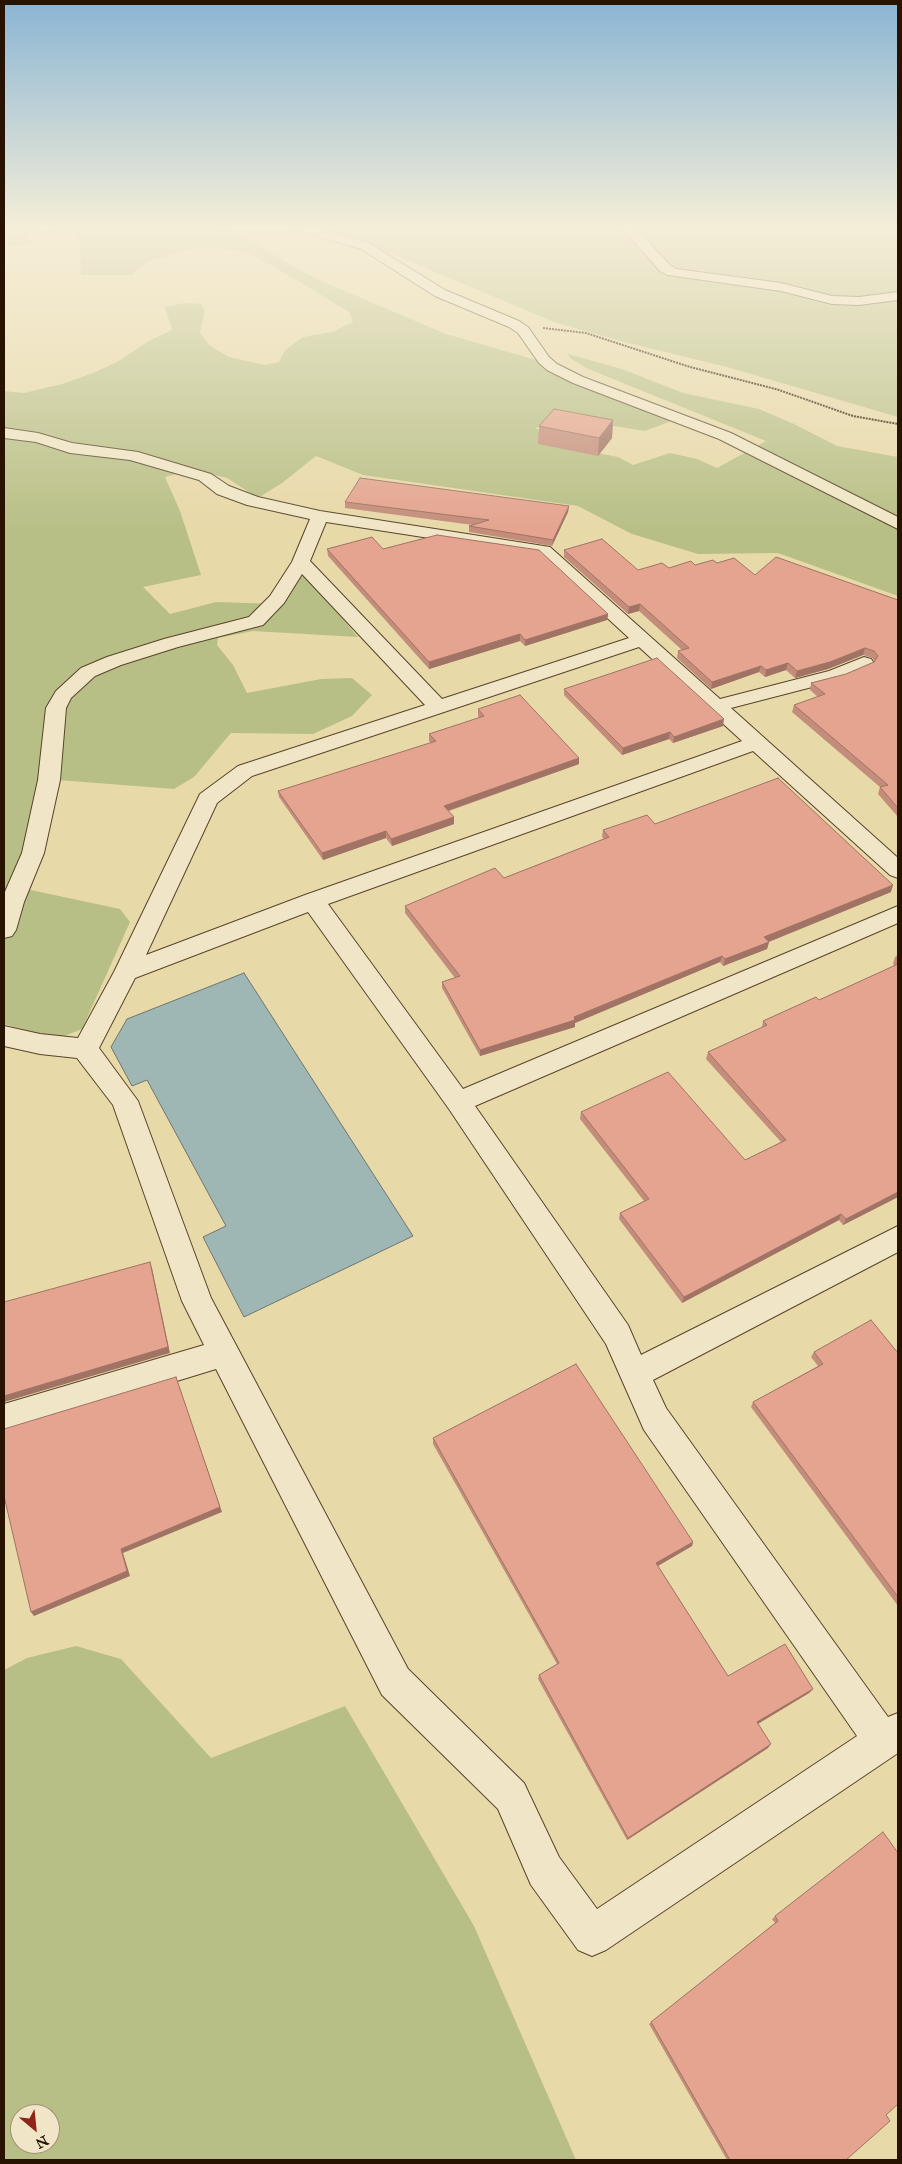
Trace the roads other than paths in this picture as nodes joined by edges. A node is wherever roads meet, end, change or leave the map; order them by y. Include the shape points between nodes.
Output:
1 (520, 328) edge
2 (4, 433) edge
3 (320, 516) junction
4 (898, 524) edge
5 (301, 562) junction
6 (641, 640) junction
7 (864, 663) dead end
8 (714, 706) junction
9 (438, 707) junction
10 (756, 743) junction
11 (898, 870) edge
12 (313, 901) junction
13 (898, 914) edge
14 (148, 926) junction
15 (4, 930) edge
16 (186, 949) junction
17 (126, 972) junction
18 (4, 1036) edge
19 (85, 1049) junction
20 (458, 1102) junction
21 (898, 1238) edge
22 (224, 1353) junction
23 (635, 1374) junction
24 (4, 1419) edge
25 (891, 1736) edge

1 - 4 street via 538,353 557,369 578,380 725,436
2 - 3 street via 38,438 70,448 132,455 205,477 236,496
3 - 5 street
3 - 6 street via 544,551
5 - 9 street
5 - 15 street via 276,599 256,621 114,661 88,672 63,694 56,708 49,780 33,853
6 - 8 street
6 - 9 street
7 - 8 street via 836,675
8 - 10 street
9 - 14 street via 245,772 208,799
10 - 11 street
10 - 12 street
12 - 16 street
12 - 20 street
13 - 20 street
14 - 16 street
14 - 17 street
16 - 17 street
17 - 19 street
18 - 19 street
19 - 22 street via 125,1101 197,1301
20 - 23 street via 617,1335
21 - 23 street
22 - 24 street
22 - 25 street via 395,1682 511,1796 545,1871 592,1936
23 - 25 street via 655,1419

